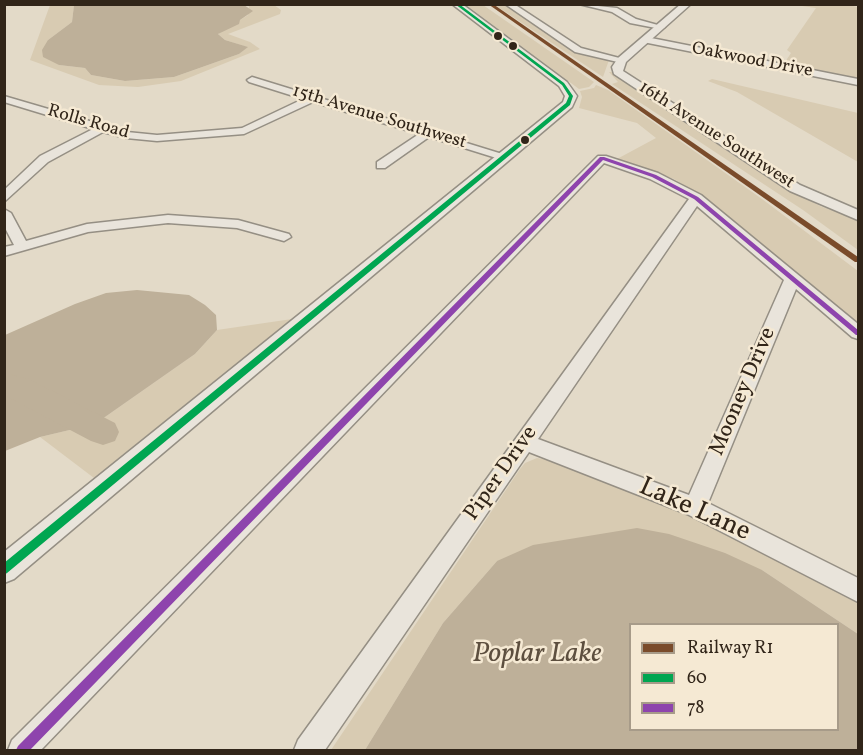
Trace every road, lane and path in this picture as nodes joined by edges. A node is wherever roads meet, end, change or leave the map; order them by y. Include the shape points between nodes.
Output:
1 (456, 4) edge
2 (508, 4) edge
3 (582, 4) edge
4 (687, 4) edge
5 (663, 26) junction
6 (646, 40) junction
7 (622, 60) junction
8 (252, 80) dead end
9 (858, 82) edge
10 (312, 98) junction
11 (4, 99) edge
12 (102, 128) junction
13 (428, 133) junction
14 (506, 157) junction
15 (381, 165) dead end
16 (4, 198) edge
17 (696, 198) junction
18 (4, 213) edge
19 (858, 215) edge
20 (284, 237) dead end
21 (22, 246) junction
22 (4, 252) edge
23 (793, 277) junction
24 (858, 333) edge
25 (524, 442) junction
26 (695, 507) junction
27 (4, 570) edge
28 (858, 590) edge
29 (22, 750) edge
30 (308, 750) edge

1 - 14 street via 569,92 571,99 563,110
2 - 7 street via 578,50
3 - 5 street
4 - 5 street, 16th Avenue Southwest
5 - 6 street, 16th Avenue Southwest
6 - 7 street, 16th Avenue Southwest
6 - 9 street, Oakwood Drive
7 - 19 street, 16th Avenue Southwest via 618,72 671,109 795,188
8 - 10 street, 15th Avenue Southwest
10 - 12 street, Rolls Road via 248,134 146,138
10 - 13 street, 15th Avenue Southwest
11 - 12 street, Rolls Road
12 - 16 street via 44,159
13 - 14 street, 15th Avenue Southwest
13 - 15 street
14 - 27 street
17 - 23 street
17 - 25 street, Piper Drive
17 - 29 street via 654,176 602,158
18 - 21 street
20 - 21 street via 238,224 168,219 87,228
21 - 22 street
23 - 24 street
23 - 26 street, Mooney Drive
25 - 26 street, Lake Lane
25 - 30 street, Piper Drive
26 - 28 street, Lake Lane

